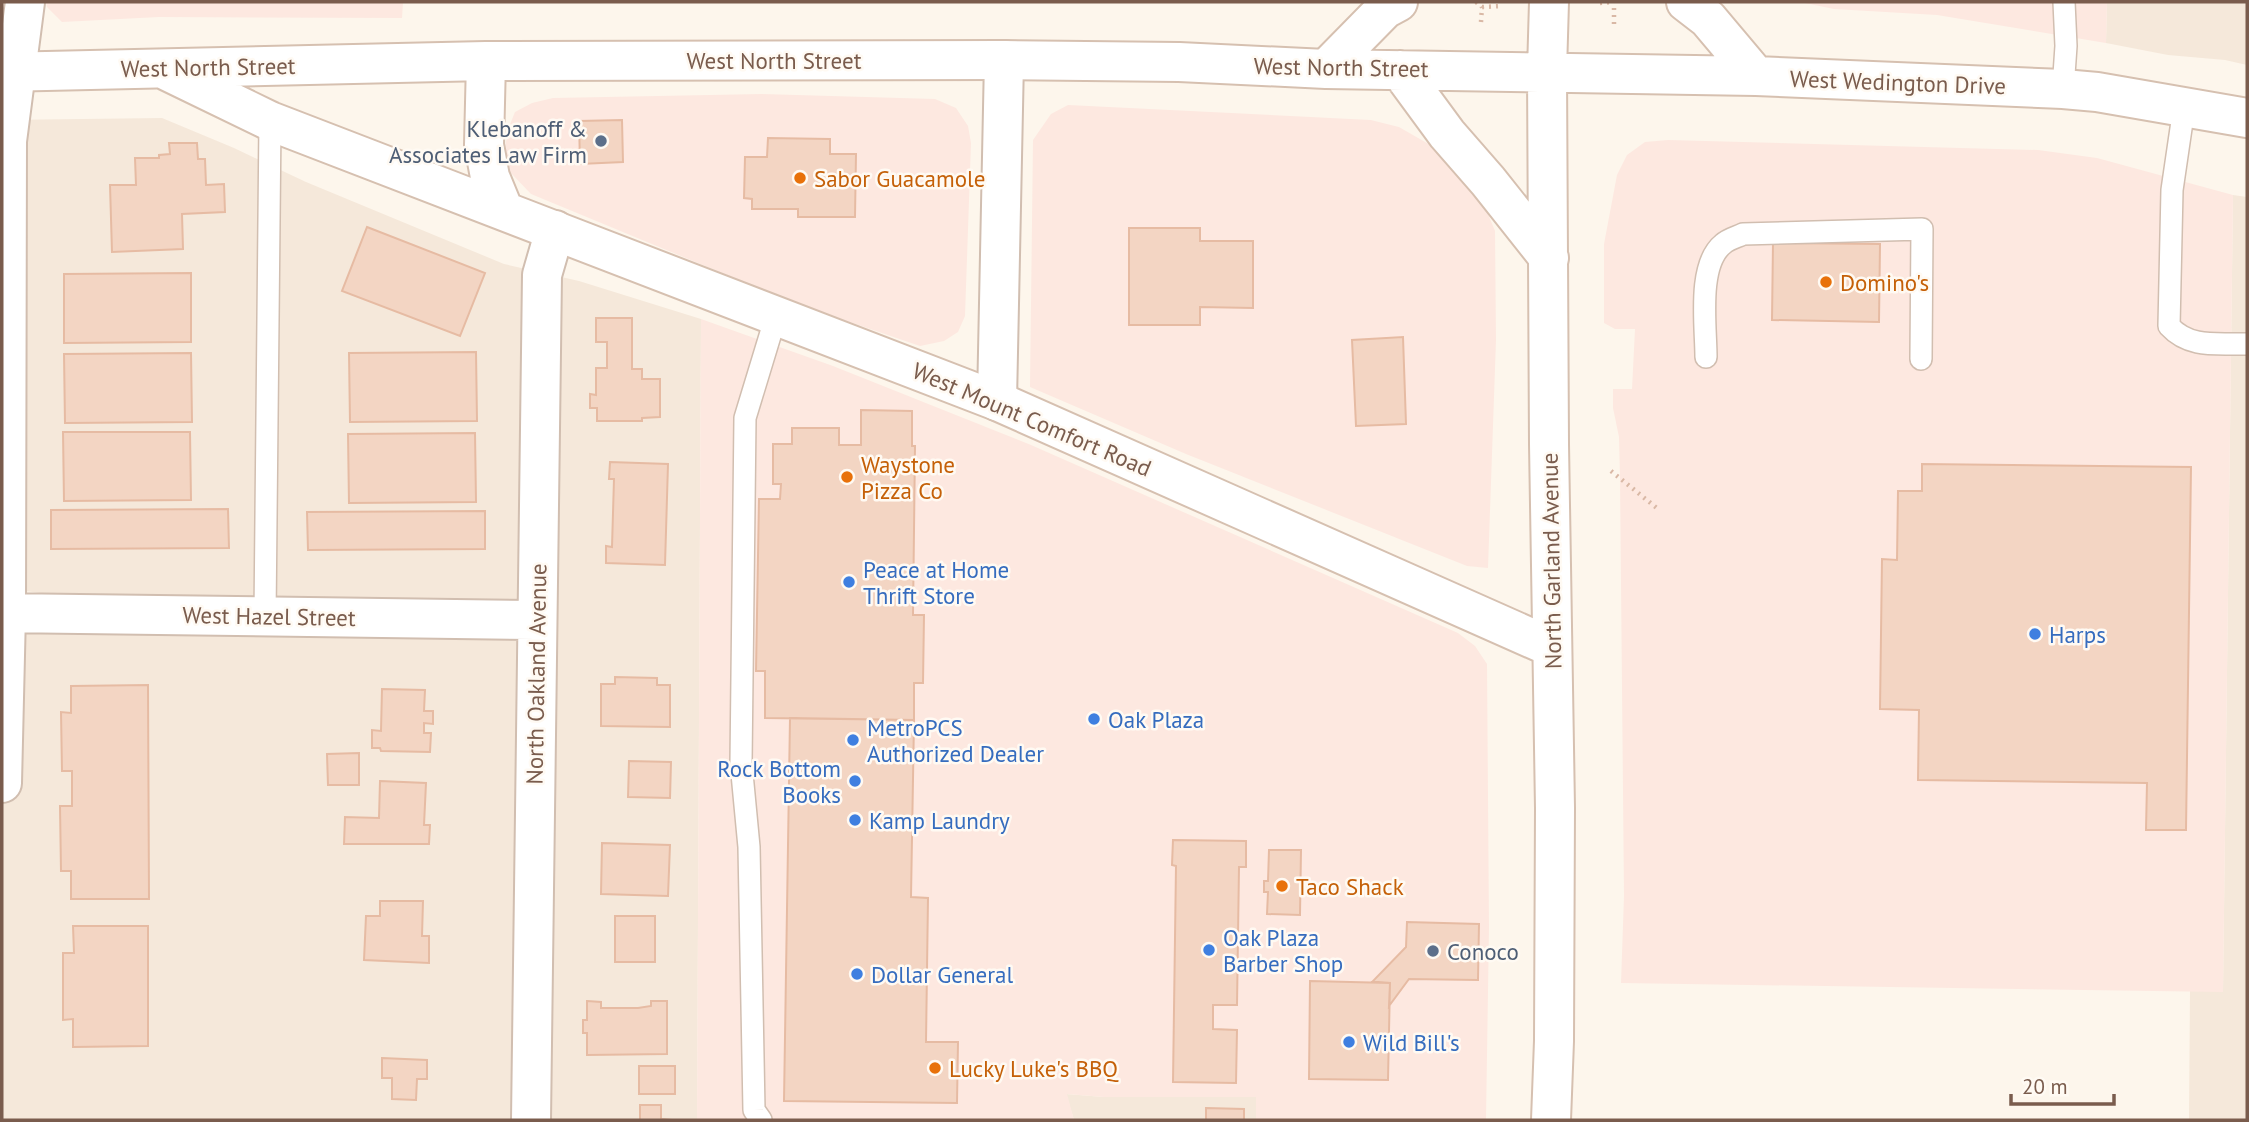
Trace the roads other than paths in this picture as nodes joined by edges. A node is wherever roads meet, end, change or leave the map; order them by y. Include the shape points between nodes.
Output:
1 (25, 2) edge
2 (1398, 2) edge
3 (1549, 2) edge
4 (1686, 2) edge
5 (2064, 2) edge
6 (1004, 60) junction
7 (486, 61) junction
8 (161, 68) junction
9 (1326, 69) junction
10 (1400, 69) junction
11 (1547, 71) junction
12 (9, 72) edge
13 (1756, 76) junction
14 (2063, 89) junction
15 (2184, 107) junction
16 (2247, 118) edge
17 (270, 121) junction
18 (505, 211) junction
19 (555, 230) junction
20 (1549, 258) junction
21 (776, 316) junction
22 (2247, 344) edge
23 (1706, 357) dead end
24 (1921, 359) dead end
25 (996, 401) junction
26 (4, 613) edge
27 (265, 617) junction
28 (536, 620) junction
29 (1551, 647) junction
30 (2, 783) edge
31 (531, 1120) edge
32 (761, 1120) edge
33 (1551, 1120) edge

1 - 12 main road
2 - 9 main road via 1385,9
3 - 11 main road, North Garland Avenue
4 - 13 main road via 1708,19
5 - 14 lane
6 - 7 main road, West North Street
6 - 9 main road, West North Street
6 - 25 main road
7 - 8 main road, West North Street
7 - 18 main road via 484,145 490,177
8 - 12 main road, West North Street
8 - 17 main road, West Mount Comfort Road
9 - 10 main road, West North Street
10 - 11 main road, West North Street
10 - 20 main road
11 - 13 main road, West Wedington Drive
11 - 20 main road, North Garland Avenue
12 - 26 main road
13 - 14 main road, West Wedington Drive
14 - 15 main road, West Wedington Drive
15 - 16 main road, West Wedington Drive
15 - 22 lane via 2172,190 2169,326 2179,337 2197,343
17 - 18 main road, West Mount Comfort Road
17 - 27 lane
18 - 19 main road, West Mount Comfort Road
19 - 21 main road, West Mount Comfort Road
19 - 28 main road, North Oakland Avenue via 542,275
20 - 29 main road, North Garland Avenue
21 - 25 main road, West Mount Comfort Road
21 - 32 lane via 744,418 741,763 749,847 754,1110
23 - 24 lane via 1706,277 1723,244 1743,234 1922,229
25 - 29 main road, West Mount Comfort Road
26 - 27 main road, West Hazel Street
26 - 30 main road
27 - 28 main road, West Hazel Street
28 - 31 main road, North Oakland Avenue
29 - 33 main road, North Garland Avenue via 1555,906

